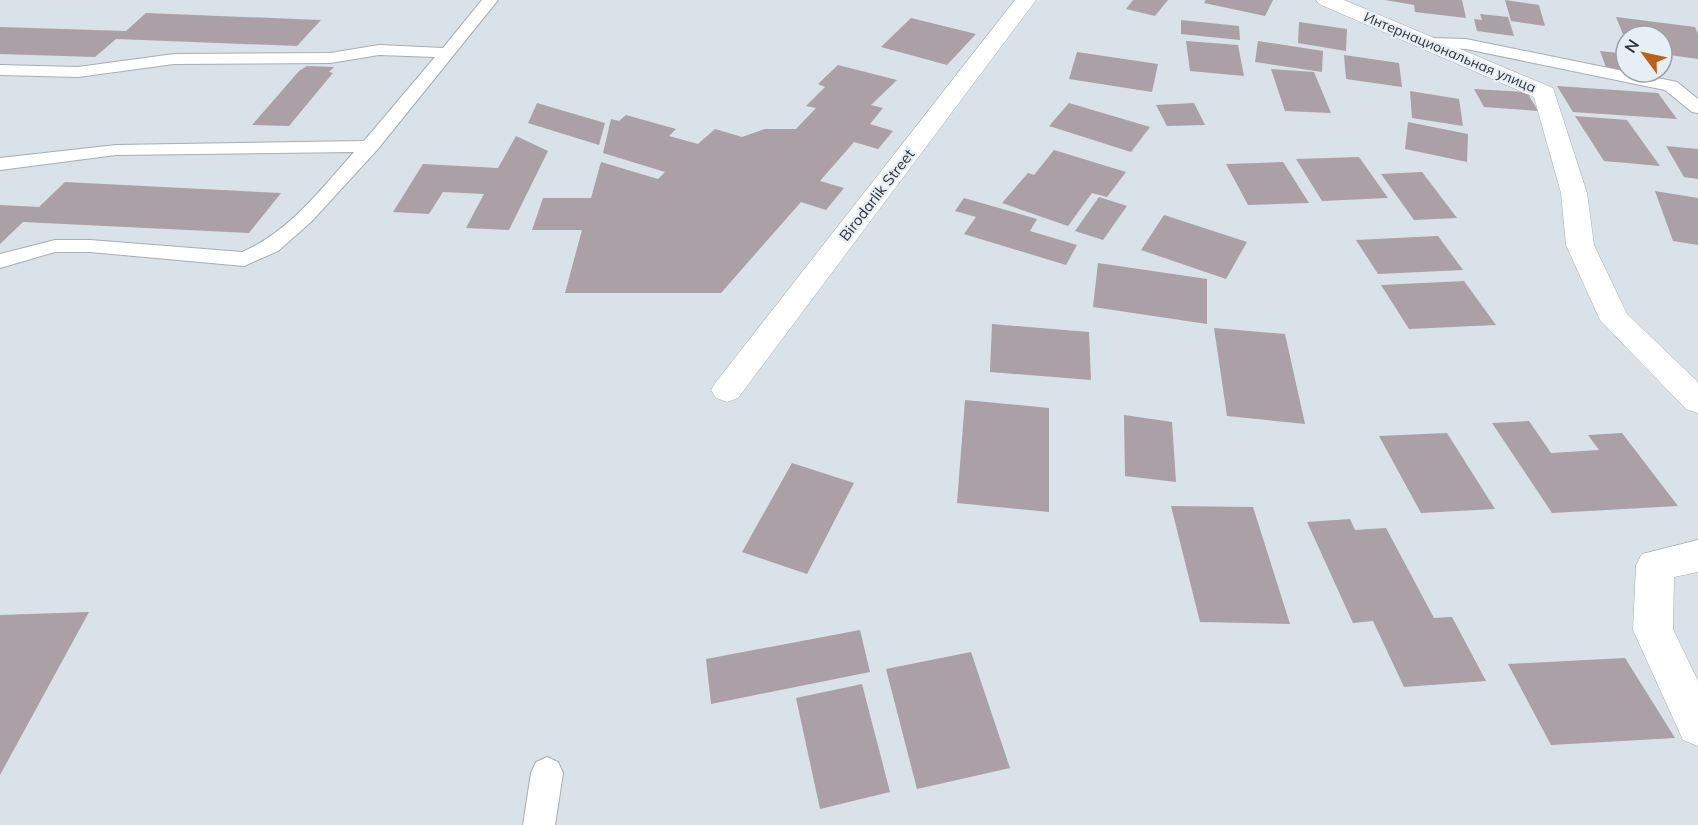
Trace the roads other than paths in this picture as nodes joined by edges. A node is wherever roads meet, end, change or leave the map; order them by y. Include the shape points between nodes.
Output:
1 (490, 0) edge
2 (1026, 0) edge
3 (1326, 0) edge
4 (1431, 43) junction
5 (447, 53) junction
6 (0, 70) edge
7 (1698, 108) edge
8 (371, 146) junction
9 (0, 164) edge
10 (0, 261) edge
11 (727, 390) dead end
12 (1698, 401) edge
13 (1698, 556) edge
14 (1695, 713) edge
15 (547, 773) dead end
16 (538, 825) edge

1 - 5 lane
2 - 11 street, Birodarlik Street
3 - 4 street, Интернациональная улица
4 - 7 lane via 1466,44 1671,86
4 - 12 street, Интернациональная улица via 1545,93 1574,193 1580,244 1615,320
5 - 6 lane via 379,50 330,58 174,59 78,72
5 - 8 lane
8 - 9 lane via 116,150
8 - 10 lane via 293,229 261,253 244,259 55,246
13 - 14 street via 1655,565 1653,630
15 - 16 lane

